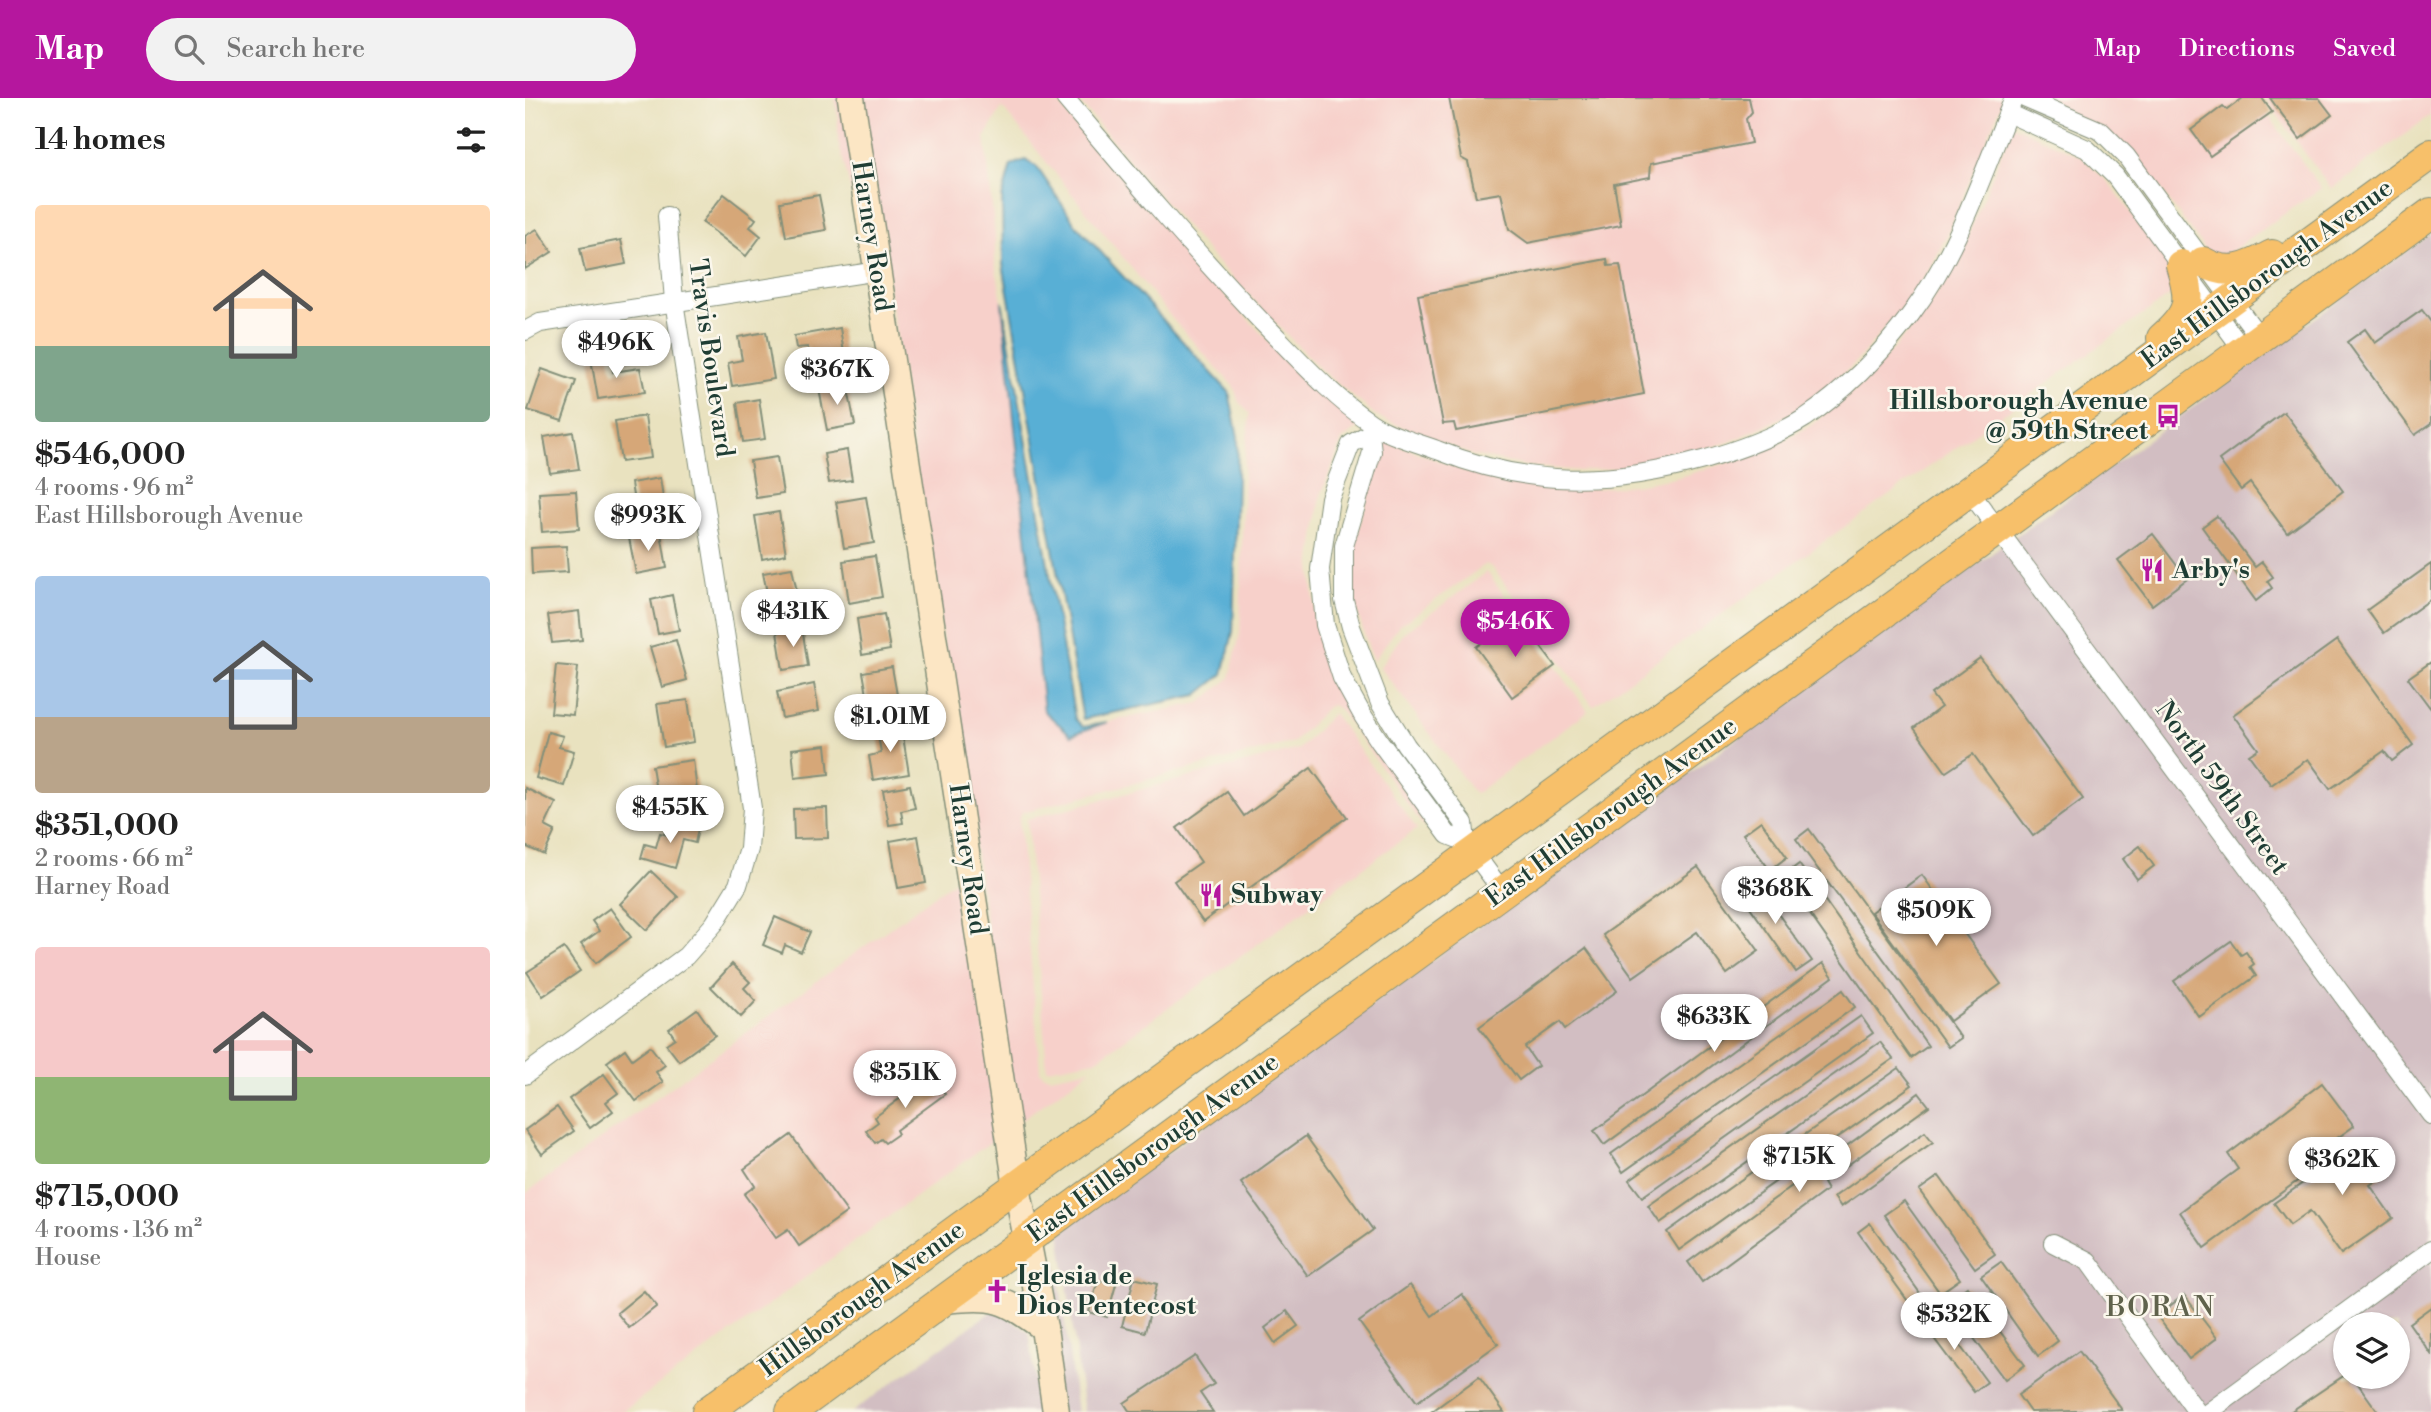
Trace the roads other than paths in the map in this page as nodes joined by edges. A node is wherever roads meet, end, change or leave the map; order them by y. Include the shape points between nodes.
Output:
1 (851, 98) edge
2 (1065, 98) edge
3 (2024, 98) edge
4 (2011, 105) edge
5 (2431, 153) edge
6 (2431, 213) edge
7 (667, 216) dead end
8 (2335, 224) junction
9 (2192, 264) junction
10 (878, 271) junction
11 (674, 301) junction
12 (2223, 306) junction
13 (525, 331) edge
14 (2251, 344) junction
15 (2132, 373) junction
16 (1372, 429) junction
17 (1970, 492) junction
18 (1999, 530) junction
19 (1470, 848) junction
20 (1502, 891) junction
21 (525, 1075) edge
22 (2431, 1115) edge
23 (1017, 1187) junction
24 (1026, 1241) junction
25 (2053, 1243) dead end
26 (2431, 1250) edge
27 (945, 1300) junction
28 (1044, 1328) junction
29 (707, 1412) edge
30 (791, 1412) edge
31 (1056, 1412) edge
32 (2197, 1412) edge
33 (2209, 1412) edge

1 - 10 street, Harney Road
2 - 16 street via 1206,263
3 - 9 street via 2101,131 2126,156
4 - 9 street via 2087,149
4 - 16 street via 1957,238 1912,313 1850,381 1804,419 1733,451 1672,469 1581,480 1525,476 1471,464
5 - 8 main road, East Hillsborough Avenue
6 - 14 main road, East Hillsborough Avenue
7 - 11 street, Travis Boulevard
8 - 9 main road via 2251,267 2232,271
8 - 12 main road, East Hillsborough Avenue
9 - 12 street
9 - 15 main road via 2186,314 2147,351
10 - 11 street
10 - 23 street, Harney Road
11 - 13 street via 540,323
11 - 21 street, Travis Boulevard via 752,808 748,849 738,885 714,924 686,956
12 - 14 street
12 - 15 main road, East Hillsborough Avenue
14 - 18 main road, East Hillsborough Avenue
15 - 17 main road, East Hillsborough Avenue
16 - 19 street via 1372,452 1345,546 1344,600 1380,703 1464,823
16 - 19 street via 1351,444 1330,498 1320,569 1325,625 1342,678 1380,742 1448,835
17 - 18 street, North 59th Street
17 - 19 main road, East Hillsborough Avenue
18 - 20 main road, East Hillsborough Avenue
18 - 22 street, North 59th Street
19 - 20 street
19 - 23 main road, East Hillsborough Avenue
20 - 24 main road, East Hillsborough Avenue
23 - 24 street, Harney Road
23 - 29 main road, Hillsborough Avenue
24 - 27 main road, East Hillsborough Avenue
24 - 28 street, Harney Road
25 - 32 street via 2088,1261
26 - 33 street
27 - 28 street via 981,1296 1002,1301
27 - 30 main road, East Hillsborough Avenue
28 - 31 street, Harney Road

